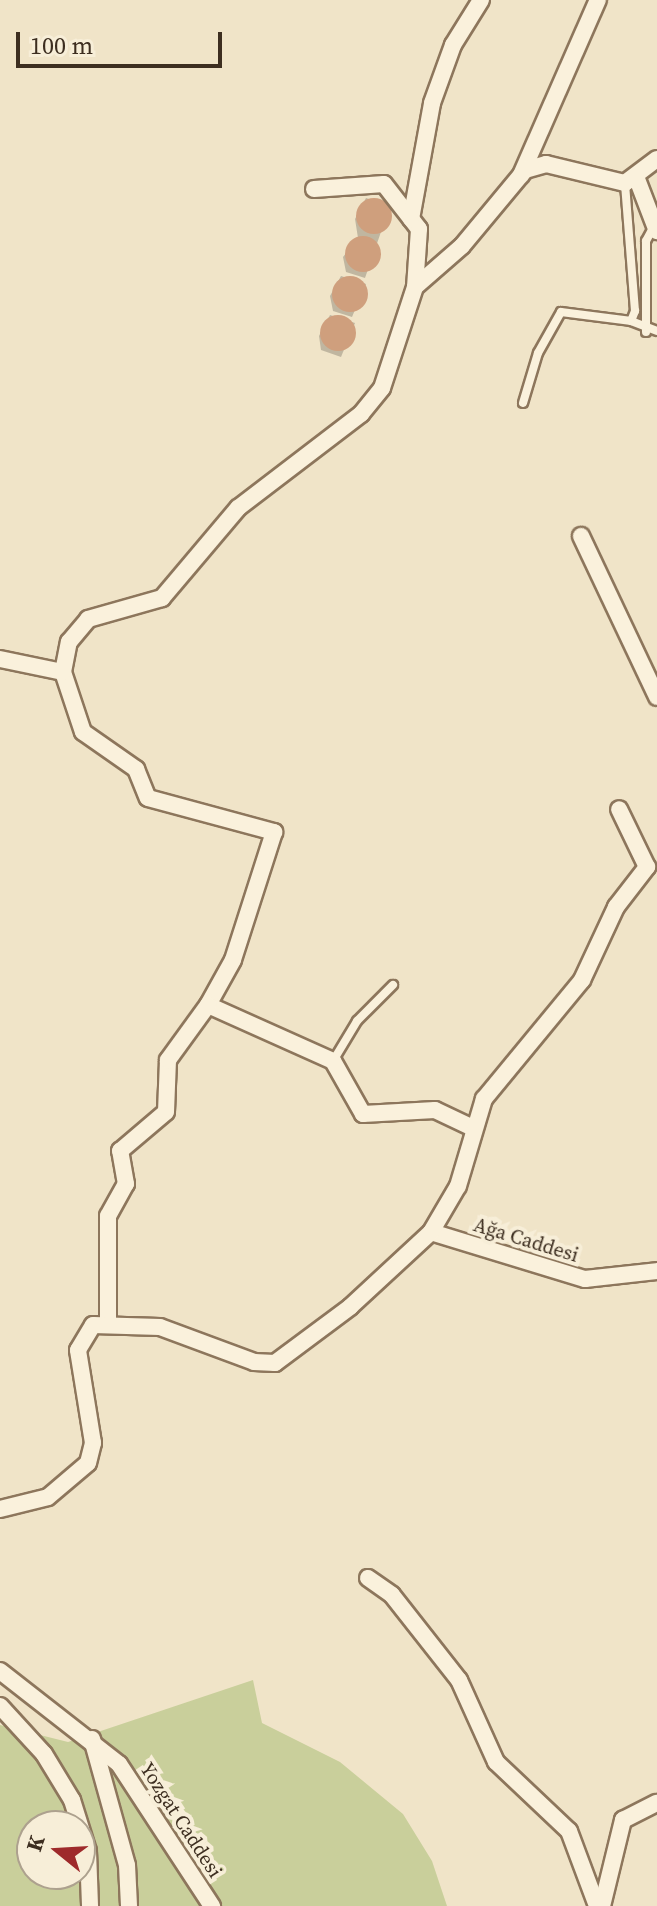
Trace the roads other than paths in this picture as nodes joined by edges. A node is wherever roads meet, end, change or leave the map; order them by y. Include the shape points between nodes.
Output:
1 (481, 0) edge
2 (598, 0) edge
3 (657, 159) edge
4 (521, 175) junction
5 (631, 181) junction
6 (314, 189) dead end
7 (411, 219) junction
8 (655, 230) edge
9 (415, 287) junction
10 (631, 321) junction
11 (657, 331) edge
12 (646, 332) junction
13 (523, 403) dead end
14 (581, 536) dead end
15 (0, 659) edge
16 (63, 672) junction
17 (657, 697) edge
18 (619, 809) dead end
19 (393, 985) dead end
20 (208, 1005) junction
21 (333, 1061) junction
22 (473, 1128) junction
23 (431, 1232) junction
24 (657, 1271) edge
25 (108, 1320) junction
26 (0, 1509) edge
27 (368, 1578) dead end
28 (0, 1671) edge
29 (0, 1706) edge
30 (91, 1737) junction
31 (657, 1803) edge
32 (90, 1906) edge
33 (129, 1906) edge
34 (212, 1906) edge
35 (599, 1906) edge

1 - 7 street via 453,45 432,103
2 - 4 street
3 - 5 street
4 - 5 street via 546,164
4 - 9 street via 462,246
5 - 8 street
5 - 10 lane
6 - 7 street via 384,184
7 - 9 street via 419,229
8 - 12 lane via 646,241
9 - 16 street via 382,388 361,414 238,508 162,598 88,619 69,642
10 - 12 lane
10 - 13 lane via 561,312 538,353
11 - 12 lane
14 - 17 street
15 - 16 street
16 - 20 street via 83,732 136,769 148,798 274,832 233,960
18 - 22 street via 647,867 616,907 582,980 493,1086
19 - 21 lane via 357,1021
20 - 21 street
20 - 25 street via 168,1060 166,1112 120,1151 126,1184 108,1216
21 - 22 street via 363,1114 435,1110
22 - 23 street via 458,1186
23 - 24 street, Ağa Caddesi via 585,1279
23 - 25 street via 350,1307 275,1363 254,1362 160,1327
25 - 26 street via 87,1330 78,1350 93,1443 88,1463 48,1497
27 - 35 street via 392,1595 459,1680 496,1762 569,1831
28 - 30 street, Yozgat Caddesi
29 - 32 street via 44,1754 72,1800 88,1851
30 - 33 street via 127,1865
30 - 34 street, Yozgat Caddesi via 150,1802
31 - 35 street via 623,1820

